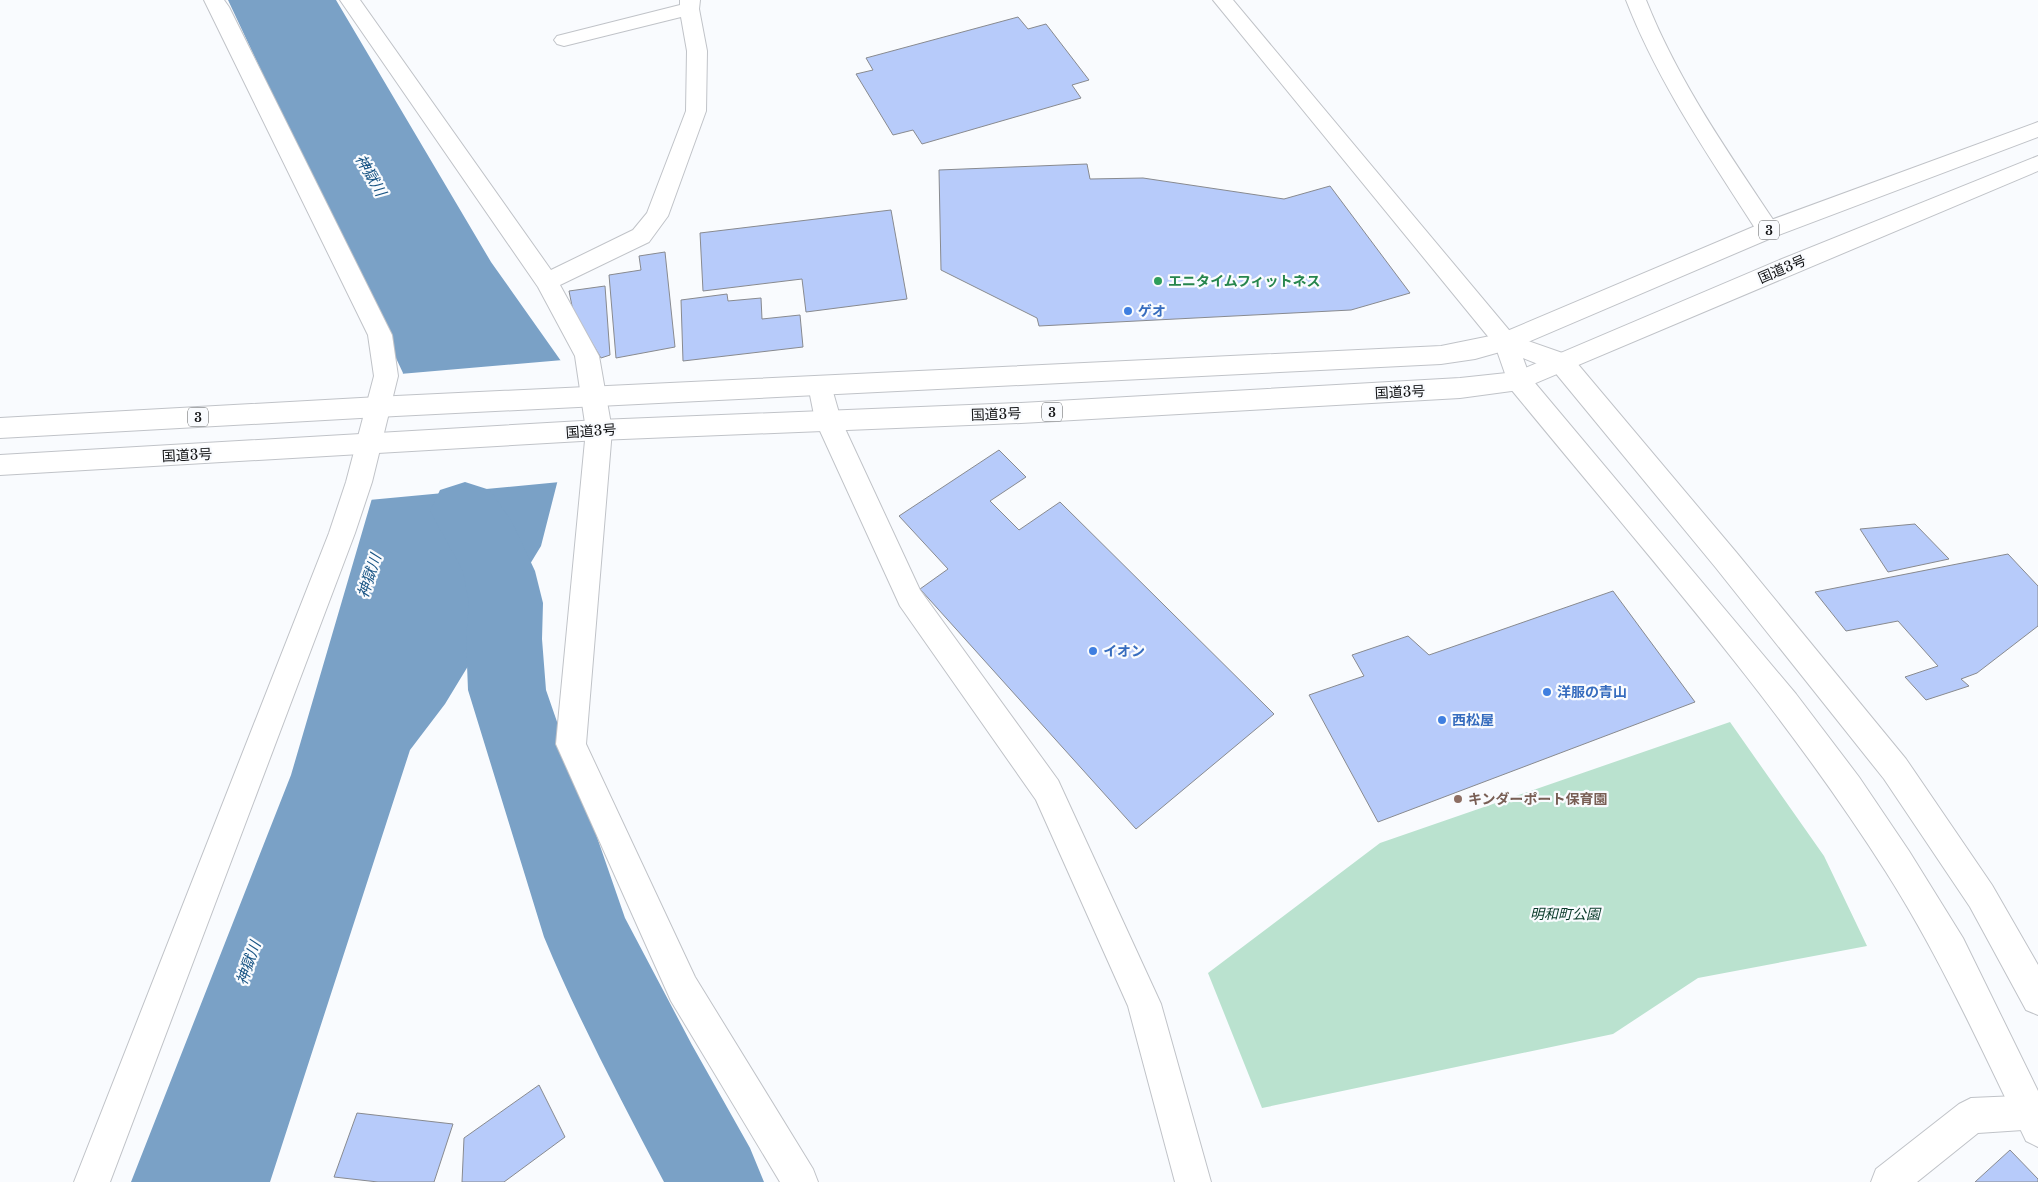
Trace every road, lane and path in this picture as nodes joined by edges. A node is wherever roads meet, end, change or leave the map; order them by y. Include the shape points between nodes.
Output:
1 (214, 0) edge
2 (350, 0) edge
3 (1223, 0) edge
4 (1636, 0) edge
5 (689, 5) edge
6 (564, 40) dead end
7 (2038, 129) edge
8 (2038, 164) edge
9 (1768, 230) junction
10 (547, 282) junction
11 (1506, 342) junction
12 (1562, 363) junction
13 (1519, 382) junction
14 (820, 385) junction
15 (588, 397) junction
16 (387, 407) junction
17 (828, 420) junction
18 (0, 428) edge
19 (592, 431) junction
20 (378, 444) junction
21 (0, 465) edge
22 (2038, 998) edge
23 (2036, 1118) edge
24 (92, 1182) edge
25 (800, 1182) edge
26 (1193, 1182) edge
27 (1889, 1182) edge

1 - 16 main road via 380,335
2 - 10 main road
3 - 11 main road
4 - 9 main road via 1645,26 1683,96
5 - 6 main road
5 - 10 main road via 697,51 696,112 657,216 641,236
7 - 9 main road, 3
8 - 12 main road, 国道3号 / 3
9 - 11 main road, 3
10 - 15 main road via 587,356
11 - 12 main road
11 - 13 main road
11 - 14 main road, 3 via 1441,355
12 - 13 main road, 国道3号 / 3
12 - 22 main road via 1895,769 1981,896
13 - 17 main road, 国道3号 / 3 via 1021,413
13 - 23 main road via 1786,703 1848,787 1951,950
14 - 15 main road, 3
14 - 17 main road
15 - 16 main road, 3
15 - 19 main road
16 - 18 main road, 3
16 - 20 main road
17 - 19 main road, 国道3号 / 3
17 - 26 main road via 910,598 1047,790 1144,1004
19 - 20 main road, 国道3号 / 3
19 - 25 main road via 571,744 683,989
20 - 21 main road, 国道3号 / 3
20 - 24 main road
23 - 27 main road via 1972,1116

